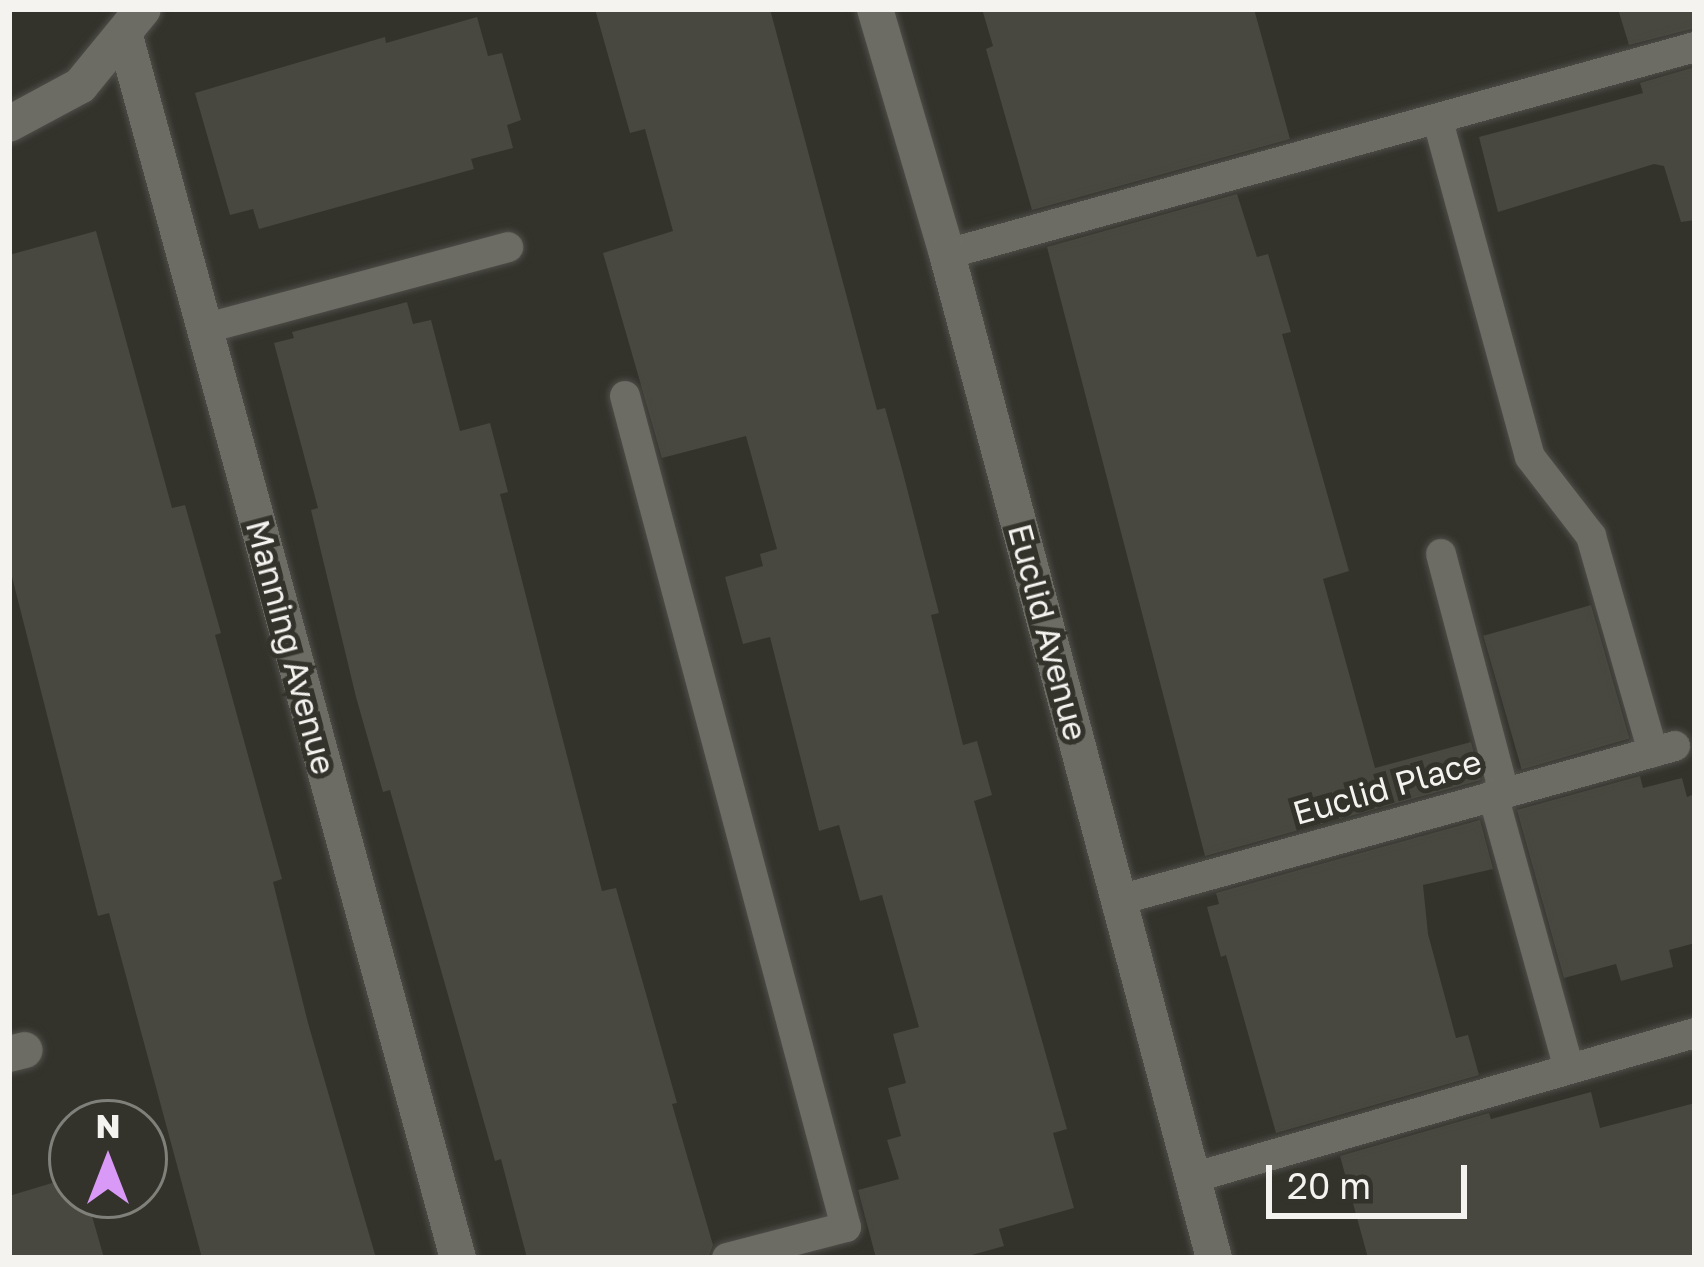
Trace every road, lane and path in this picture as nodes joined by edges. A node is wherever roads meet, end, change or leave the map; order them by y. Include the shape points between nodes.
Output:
1 (875, 9) edge
2 (134, 23) edge
3 (1695, 47) edge
4 (1438, 122) junction
5 (9, 124) edge
6 (508, 247) dead end
7 (947, 254) junction
8 (203, 328) junction
9 (626, 396) dead end
10 (1441, 554) dead end
11 (1498, 794) junction
12 (1119, 900) junction
13 (1695, 1033) edge
14 (1569, 1069) junction
15 (1192, 1178) junction
16 (458, 1258) edge
17 (727, 1258) edge
18 (1214, 1258) edge

1 - 7 street, Euclid Avenue
2 - 5 street via 80,86
2 - 8 street, Manning Avenue
3 - 4 lane
4 - 7 lane
4 - 11 lane, Euclid Place via 1530,457 1591,536 1664,749
6 - 8 lane
7 - 12 street, Euclid Avenue
8 - 16 street, Manning Avenue
9 - 17 lane via 846,1226
10 - 11 lane
11 - 12 lane, Euclid Place
11 - 14 lane
12 - 15 street, Euclid Avenue
13 - 14 lane
14 - 15 lane
15 - 18 street, Euclid Avenue

